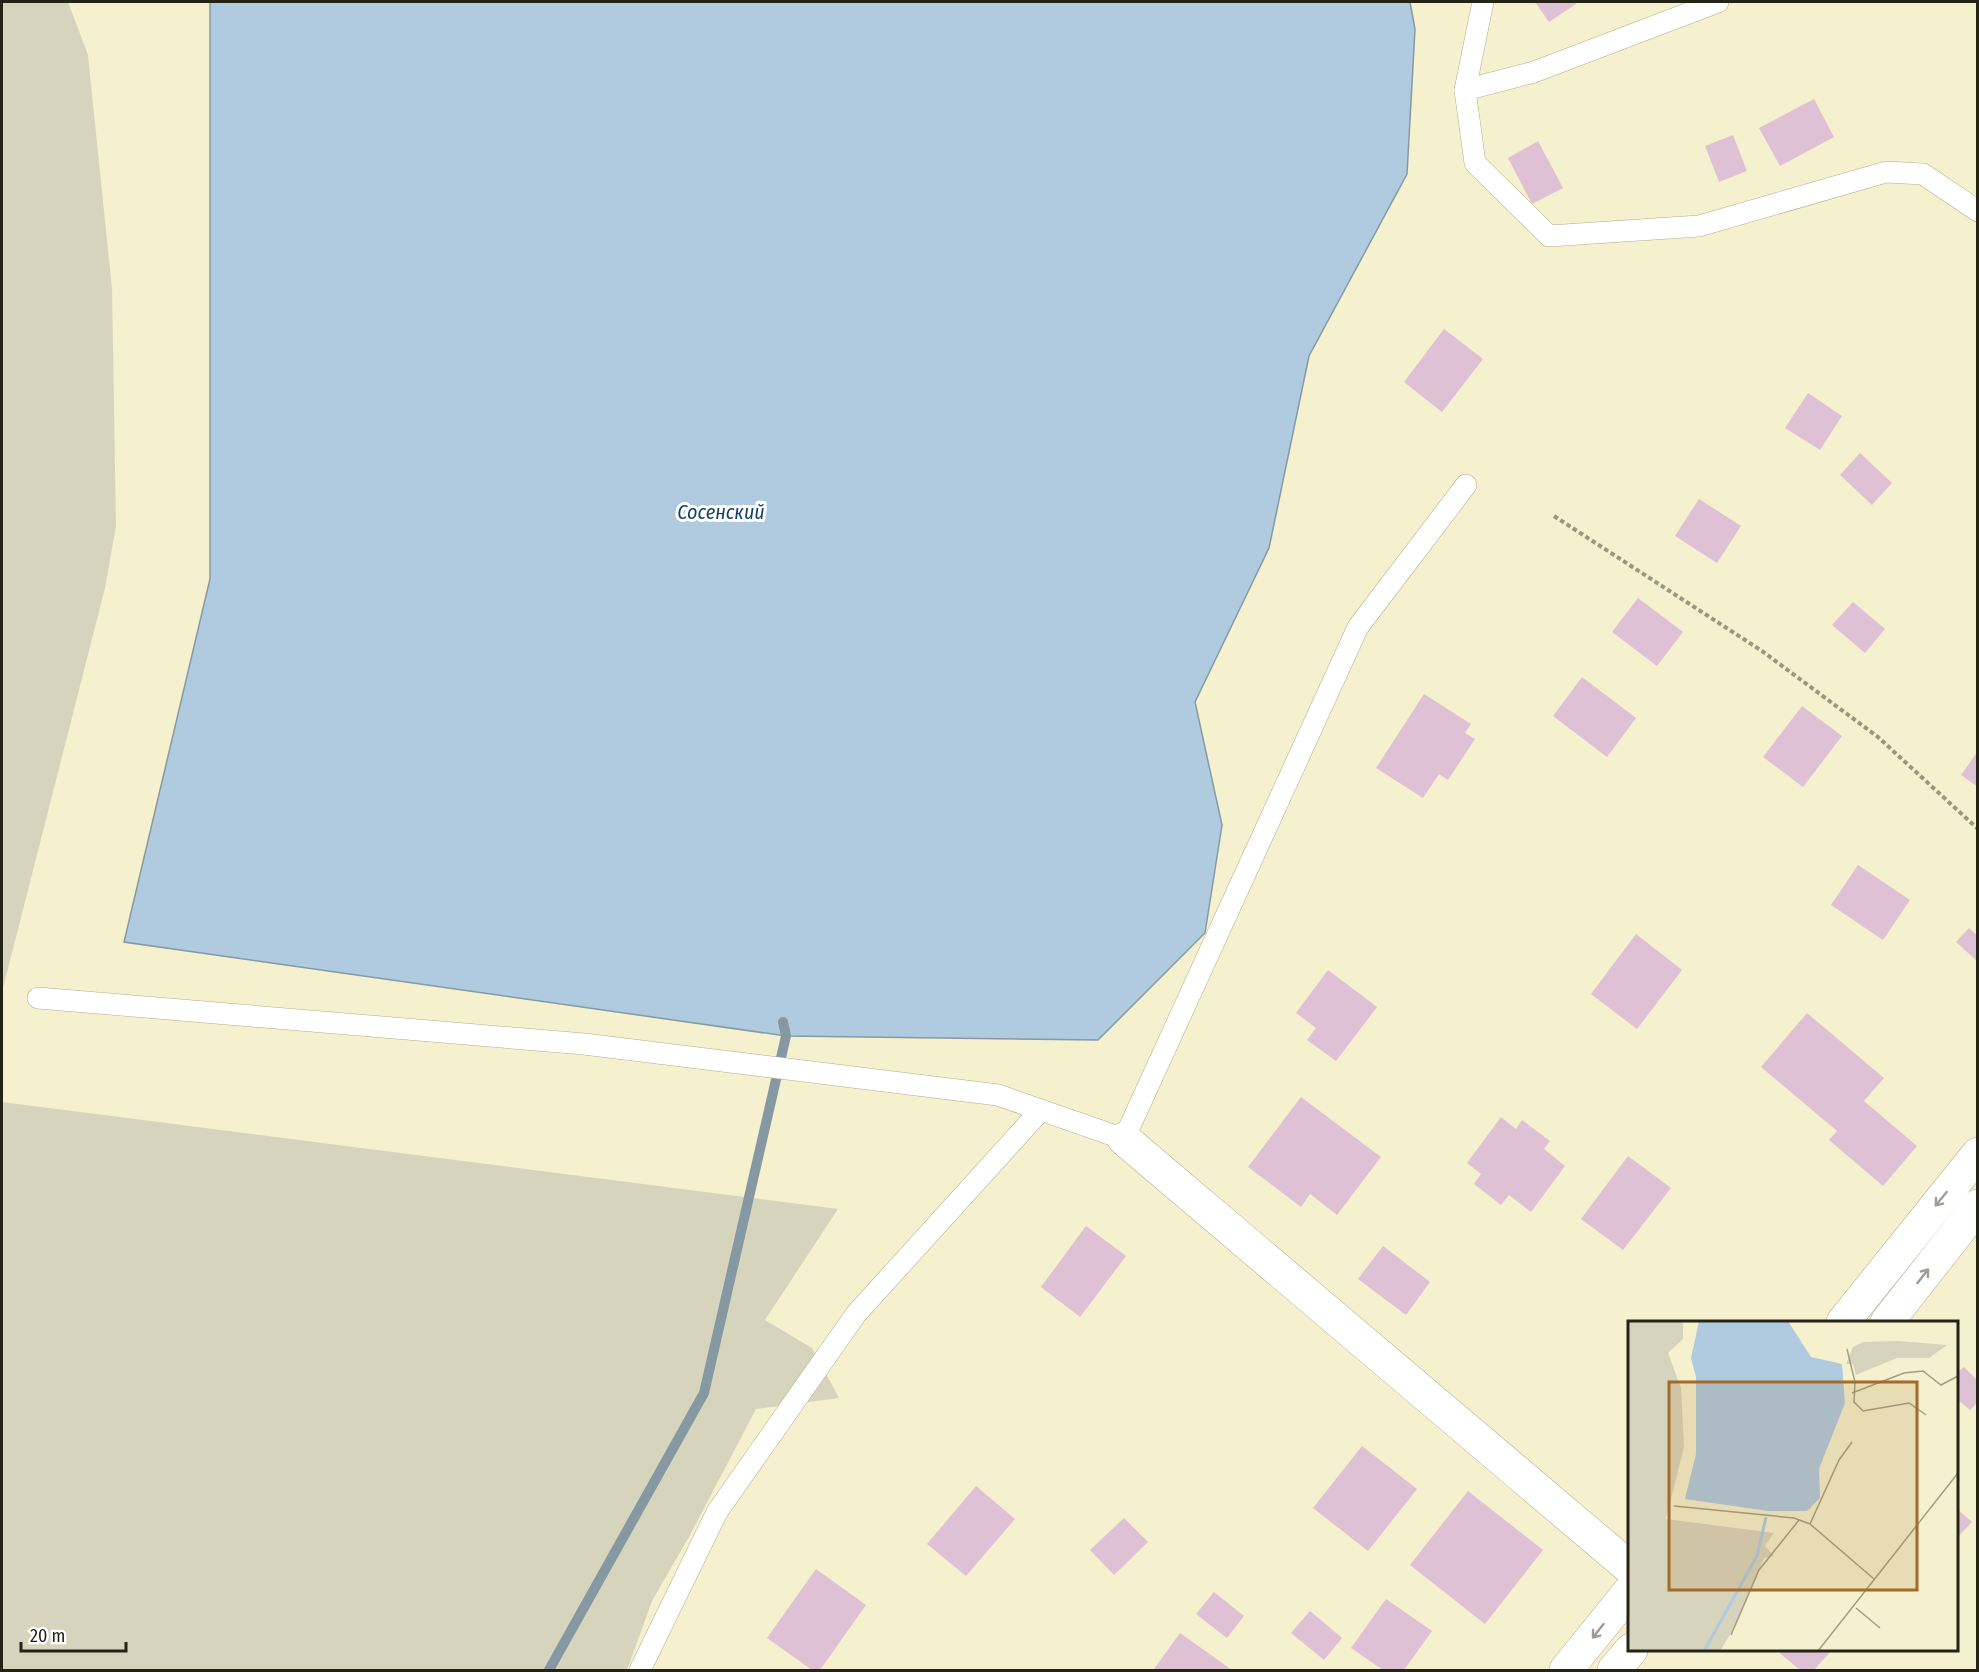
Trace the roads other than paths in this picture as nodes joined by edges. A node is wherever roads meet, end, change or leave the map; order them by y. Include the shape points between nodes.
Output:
1 (1483, 2) edge
2 (1718, 2) edge
3 (1465, 90) junction
4 (1977, 211) edge
5 (1466, 484) dead end
6 (38, 998) dead end
7 (1041, 1110) junction
8 (1124, 1139) junction
9 (1977, 1154) edge
10 (1977, 1206) edge
11 (1845, 1321) edge
12 (1889, 1321) edge
13 (1628, 1567) edge
14 (1628, 1592) edge
15 (1630, 1651) edge
16 (640, 1671) edge
17 (1566, 1671) edge
18 (1614, 1671) edge

1 - 3 lane
2 - 3 lane via 1534,72
3 - 4 lane via 1475,163 1549,236 1699,226 1886,172 1923,174
5 - 8 lane via 1358,627
6 - 7 lane via 584,1044 998,1095
7 - 8 lane
7 - 16 lane via 856,1314 717,1512
8 - 13 street
9 -> 11 street
12 -> 10 street
14 -> 17 street
15 - 18 street

